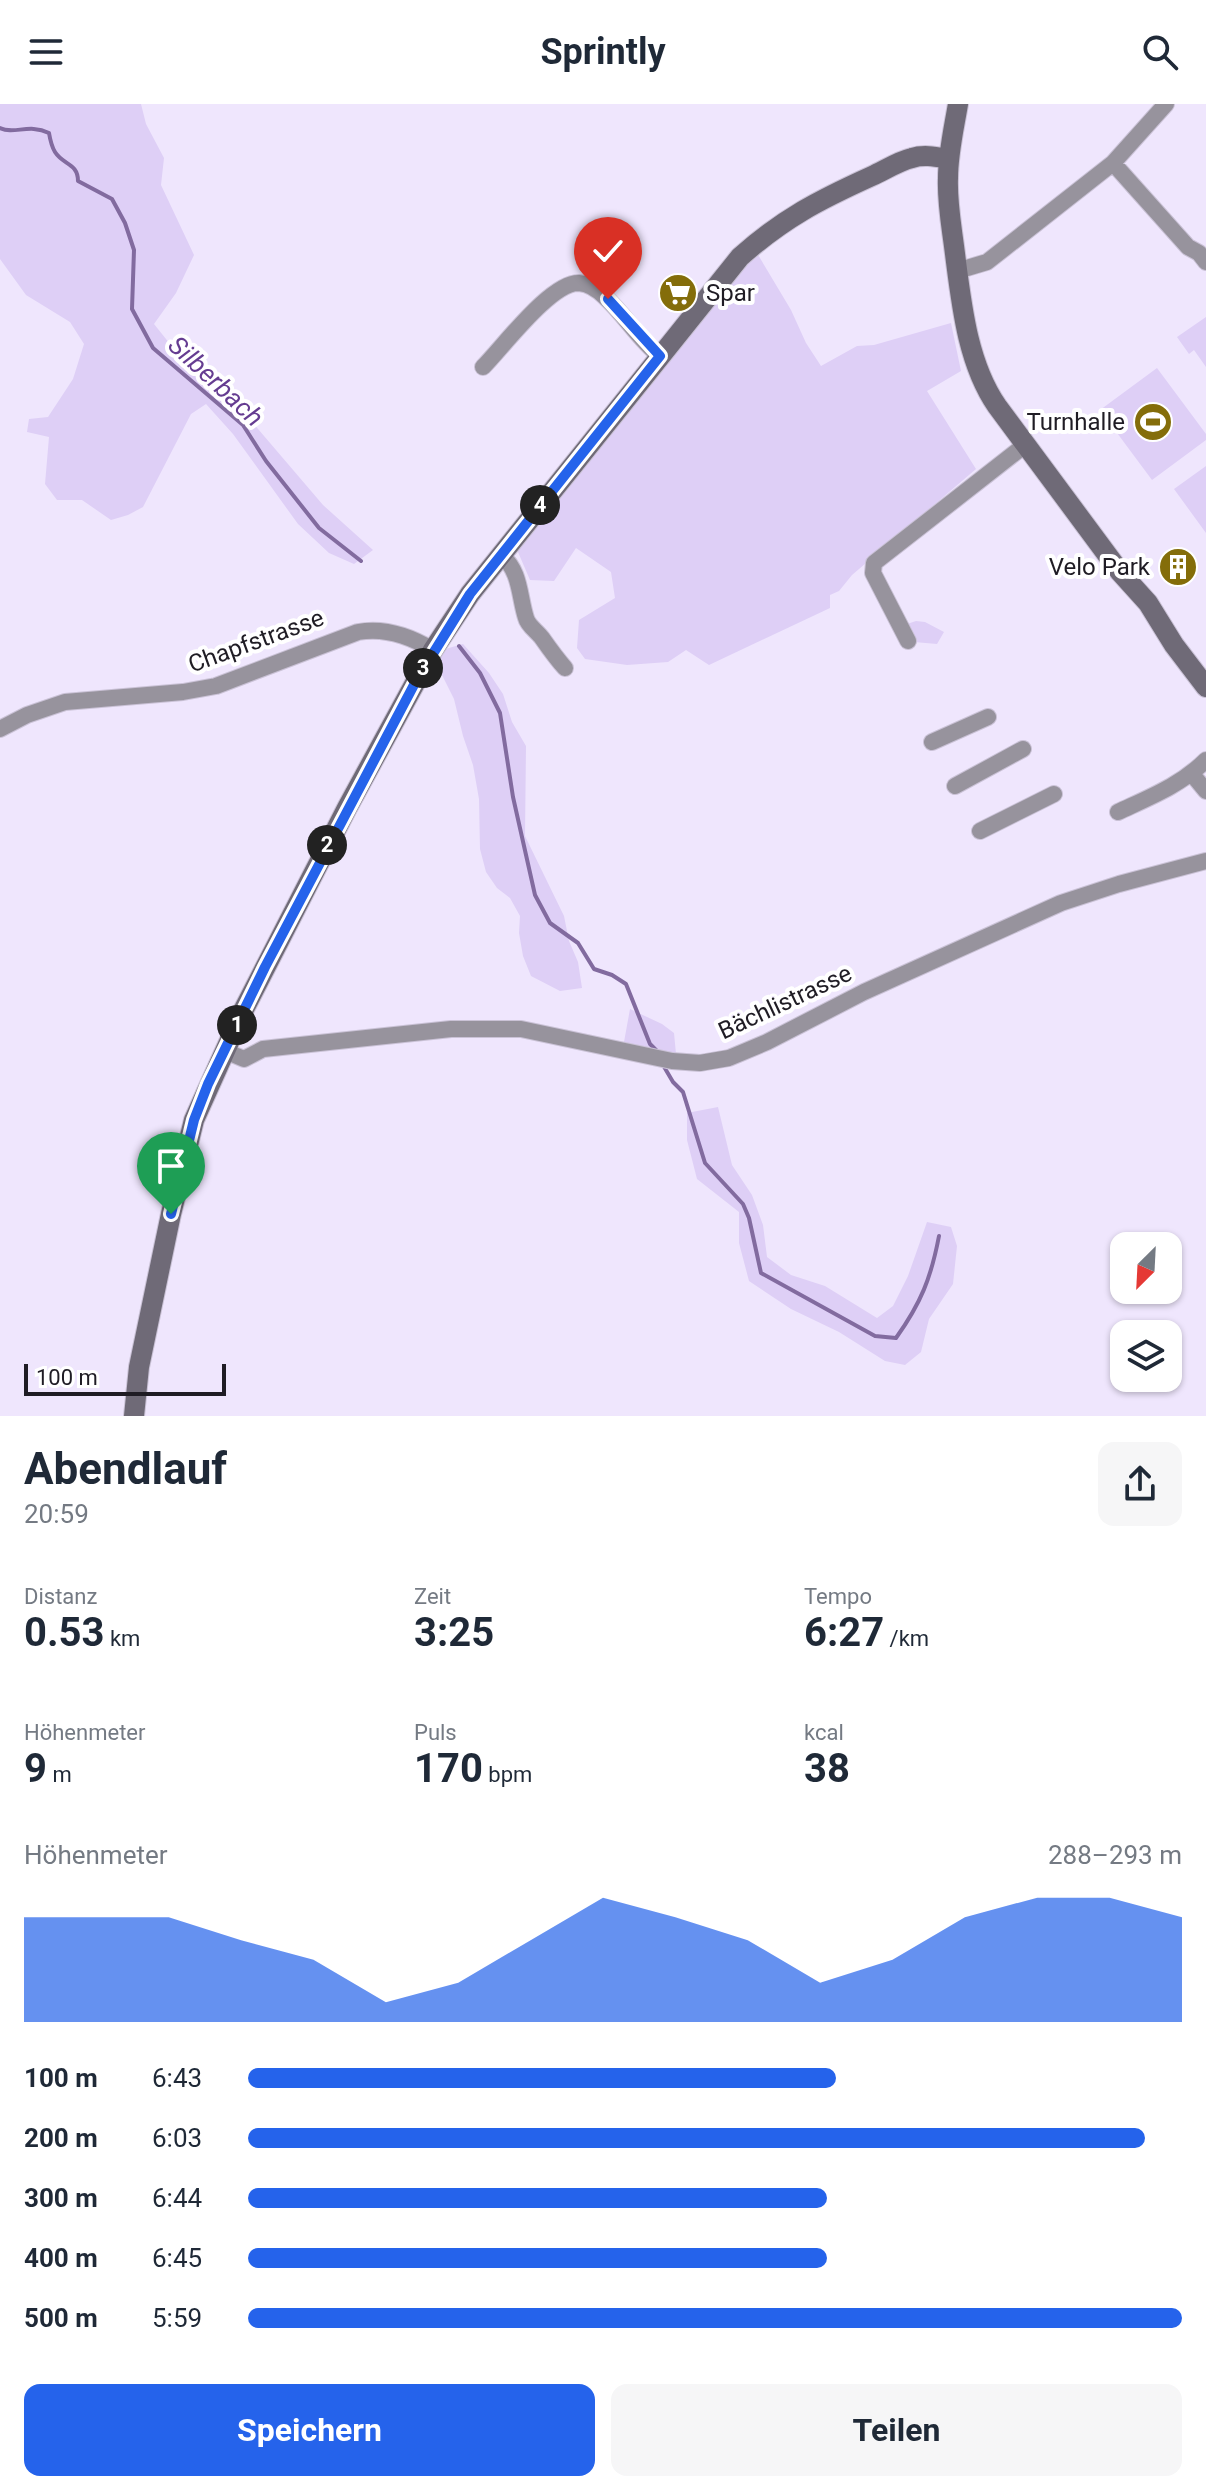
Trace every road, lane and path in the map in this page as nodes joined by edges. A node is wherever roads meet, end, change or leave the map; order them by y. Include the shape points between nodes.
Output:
1 (958, 104) edge
2 (1166, 104) edge
3 (949, 159) junction
4 (1113, 163) junction
5 (1204, 254) edge
6 (957, 271) junction
7 (660, 356) junction
8 (483, 367) dead end
9 (1025, 445) junction
10 (501, 555) junction
11 (908, 641) dead end
12 (433, 650) junction
13 (565, 668) dead end
14 (1206, 687) edge
15 (988, 717) dead end
16 (0, 729) edge
17 (932, 742) dead end
18 (1023, 749) dead end
19 (1206, 760) edge
20 (1192, 774) junction
21 (955, 786) dead end
22 (1206, 791) edge
23 (1054, 794) dead end
24 (1118, 812) dead end
25 (980, 831) dead end
26 (1206, 861) edge
27 (225, 1051) junction
28 (134, 1416) edge

1 - 3 street
2 - 4 street
3 - 6 street
3 - 7 street via 912,157 813,203 771,230 731,267
4 - 5 street via 1188,247
4 - 6 street via 987,262
6 - 9 street via 976,365 988,393
7 - 8 street via 608,299 579,283 545,299
7 - 10 street
9 - 11 street via 873,567
9 - 14 street
10 - 12 street
10 - 13 street via 521,589 526,622
12 - 16 street, Chapfstrasse via 372,629 216,686 65,702
12 - 27 street via 333,834
15 - 17 street
18 - 21 street
19 - 20 street
20 - 22 street
20 - 24 street
23 - 25 street
26 - 27 street, Bächlistrasse via 1061,903 729,1058 672,1061 521,1029 399,1033 263,1049 244,1059
27 - 28 street via 191,1134 171,1214

